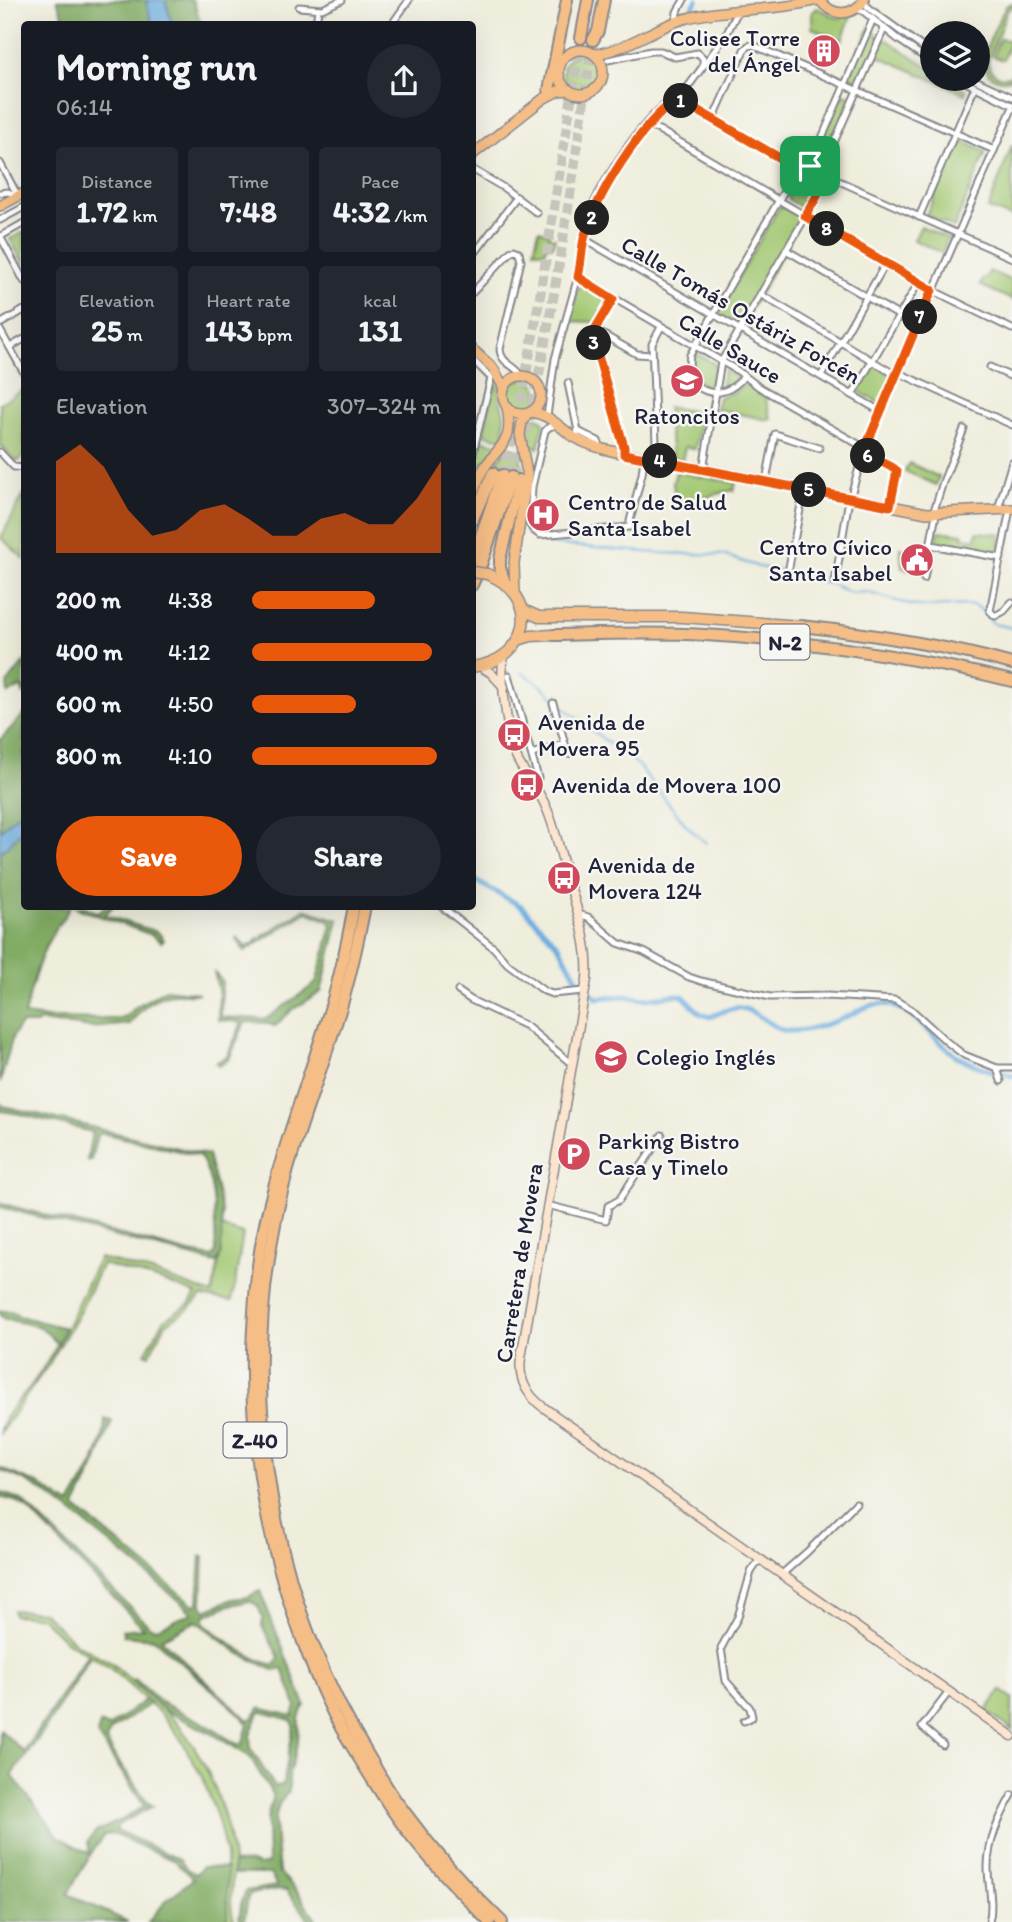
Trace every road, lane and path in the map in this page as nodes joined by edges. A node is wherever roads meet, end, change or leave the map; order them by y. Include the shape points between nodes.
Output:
1 (342, 0) edge
2 (409, 0) edge
3 (567, 0) edge
4 (587, 0) edge
5 (599, 0) edge
6 (604, 0) edge
7 (684, 0) edge
8 (819, 0) edge
9 (864, 0) edge
10 (299, 7) dead end
11 (318, 9) junction
12 (856, 9) junction
13 (738, 11) junction
14 (873, 19) junction
15 (316, 21) edge
16 (394, 21) edge
17 (564, 22) junction
18 (677, 22) junction
19 (884, 29) junction
20 (587, 39) junction
21 (908, 39) junction
22 (899, 40) junction
23 (627, 45) junction
24 (920, 47) edge
25 (594, 54) junction
26 (920, 54) edge
27 (606, 64) junction
28 (561, 66) junction
29 (703, 66) junction
30 (845, 84) junction
31 (990, 87) edge
32 (857, 89) junction
33 (569, 90) junction
34 (973, 91) edge
35 (982, 91) edge
36 (546, 94) junction
37 (1012, 97) edge
38 (678, 99) junction
39 (1012, 107) edge
40 (713, 119) junction
41 (654, 121) junction
42 (647, 126) junction
43 (659, 130) junction
44 (955, 133) junction
45 (994, 150) junction
46 (476, 152) edge
47 (0, 163) edge
48 (794, 167) junction
49 (806, 170) junction
50 (476, 171) edge
51 (821, 173) junction
52 (794, 175) junction
53 (0, 193) edge
54 (21, 194) edge
55 (517, 197) junction
56 (779, 201) junction
57 (0, 206) edge
58 (21, 209) edge
59 (537, 212) dead end
60 (805, 216) junction
61 (919, 217) junction
62 (0, 220) edge
63 (21, 225) edge
64 (958, 234) junction
65 (0, 236) edge
66 (584, 239) junction
67 (786, 250) junction
68 (476, 252) edge
69 (1012, 258) edge
70 (886, 263) junction
71 (21, 275) edge
72 (578, 277) junction
73 (919, 282) junction
74 (476, 289) edge
75 (932, 290) junction
76 (760, 294) junction
77 (866, 297) junction
78 (613, 299) junction
79 (21, 312) edge
80 (714, 314) junction
81 (899, 316) junction
82 (0, 324) edge
83 (917, 326) junction
84 (1010, 326) edge
85 (661, 327) junction
86 (740, 329) junction
87 (0, 330) edge
88 (595, 330) junction
89 (21, 341) edge
90 (841, 341) junction
91 (10, 347) junction
92 (695, 347) junction
93 (476, 353) edge
94 (652, 355) junction
95 (872, 361) junction
96 (721, 362) junction
97 (476, 363) edge
98 (21, 367) edge
99 (990, 367) dead end
100 (493, 368) junction
101 (896, 373) junction
102 (744, 376) junction
103 (821, 376) junction
104 (517, 377) junction
105 (1012, 377) edge
106 (568, 383) dead end
107 (504, 388) junction
108 (716, 392) junction
109 (852, 395) junction
110 (541, 401) junction
111 (507, 407) junction
112 (880, 411) junction
113 (529, 413) junction
114 (547, 416) junction
115 (558, 425) junction
116 (1012, 425) edge
117 (964, 429) dead end
118 (576, 434) junction
119 (476, 440) edge
120 (819, 448) dead end
121 (864, 449) junction
122 (0, 452) edge
123 (624, 454) junction
124 (644, 458) junction
125 (870, 458) junction
126 (861, 459) junction
127 (654, 460) junction
128 (1012, 462) edge
129 (21, 468) edge
130 (703, 469) junction
131 (506, 476) junction
132 (765, 481) junction
133 (476, 487) edge
134 (804, 489) junction
135 (849, 498) junction
136 (890, 506) junction
137 (1011, 509) edge
138 (998, 510) junction
139 (935, 514) junction
140 (476, 516) edge
141 (931, 545) junction
142 (476, 551) edge
143 (1001, 558) junction
144 (789, 567) dead end
145 (476, 573) edge
146 (476, 576) edge
147 (924, 579) dead end
148 (835, 582) dead end
149 (505, 583) junction
150 (515, 593) junction
151 (986, 594) dead end
152 (993, 596) junction
153 (1012, 602) edge
154 (523, 610) junction
155 (802, 625) joint
156 (554, 635) joint
157 (518, 640) junction
158 (504, 656) junction
159 (1012, 664) edge
160 (476, 667) edge
161 (509, 675) dead end
162 (1012, 681) edge
163 (504, 688) junction
164 (553, 703) dead end
165 (527, 738) junction
166 (511, 742) junction
167 (565, 744) junction
168 (532, 754) junction
169 (568, 754) dead end
170 (538, 778) dead end
171 (353, 910) edge
172 (364, 910) edge
173 (446, 910) edge
174 (578, 914) junction
175 (458, 991) dead end
176 (583, 991) junction
177 (572, 1063) junction
178 (1012, 1069) edge
179 (662, 1135) dead end
180 (547, 1205) junction
181 (856, 1503) dead end
182 (761, 1559) junction
183 (782, 1574) junction
184 (949, 1692) junction
185 (744, 1721) dead end
186 (1012, 1736) edge
187 (943, 1745) dead end
188 (1012, 1795) edge
189 (489, 1922) edge
190 (502, 1922) edge
191 (989, 1922) edge

1 - 11 street
2 - 16 street
3 - 17 highway
4 - 20 highway
5 - 20 highway
6 - 20 highway via 598,31
7 - 18 street
8 - 12 main road via 835,13
8 - 13 main road
9 - 12 main road
9 - 21 street
10 - 11 street
11 - 15 street
12 - 14 street
13 - 18 main road
13 - 29 street
14 - 19 street
14 - 30 street
17 - 28 highway
17 - 36 highway
18 - 23 main road
19 - 22 street
19 - 32 street
21 - 22 street
21 - 24 street
22 - 26 street
23 - 25 main road
23 - 27 main road
25 - 27 main road
25 - 28 main road via 577,51
27 - 29 street via 661,51 675,57 698,53
27 - 33 main road via 594,90 581,94
28 - 33 main road
28 - 36 main road
29 - 38 street
30 - 32 street
30 - 40 street via 751,45 744,50
30 - 49 street
31 - 37 street
32 - 44 street
32 - 51 street
33 - 36 main road
34 - 44 street
35 - 39 street
36 - 46 main road
38 - 40 street
38 - 41 street
38 - 42 street via 669,101
39 - 45 street
40 - 48 street
41 - 42 street
41 - 43 street
42 - 43 street
42 - 66 street via 600,190 583,230
43 - 56 street
44 - 45 street
44 - 61 street
45 - 64 street
47 - 54 street
48 - 49 street
48 - 52 street
49 - 51 street via 817,165
49 - 51 street via 814,179
49 - 52 street
50 - 55 street
51 - 60 street via 821,189
51 - 61 street
52 - 56 street
53 - 54 street
54 - 57 main road
55 - 59 street
55 - 68 street
56 - 60 street
56 - 80 street
58 - 62 street
60 - 67 street
60 - 70 street
61 - 64 street
63 - 65 street
64 - 69 street
64 - 75 street
65 - 71 street
66 - 72 street
66 - 80 street, Calle Tomás Ostáriz Forcén
67 - 76 street
67 - 77 street
70 - 73 street
70 - 77 street
72 - 78 street, Calle Sauce
72 - 114 street via 555,359
73 - 75 street
73 - 81 street
74 - 104 street via 510,251 521,254 500,349 504,361 517,369
75 - 83 street
75 - 84 street
76 - 86 street
76 - 90 street
77 - 81 street
77 - 90 street
78 - 85 street, Calle Sauce
78 - 88 street
79 - 82 street
80 - 86 street, Calle Tomás Ostáriz Forcén
80 - 92 street
81 - 83 street
81 - 95 street
83 - 101 street
85 - 92 street, Calle Sauce
85 - 94 street via 652,343
86 - 96 street
86 - 103 street, Calle Tomás Ostáriz Forcén
87 - 91 street
88 - 94 street via 637,354
88 - 123 street via 593,339
89 - 91 street
90 - 95 street
90 - 103 street
91 - 98 street
92 - 96 street, Calle Sauce
92 - 108 street via 689,362 693,379
93 - 100 main road
94 - 127 street
95 - 101 street
95 - 109 street
96 - 102 street, Calle Sauce
96 - 108 street
97 - 119 street via 491,377
99 - 105 street
100 - 104 main road
100 - 107 main road
101 - 112 street
101 - 116 street
102 - 108 street via 729,390
102 - 121 street, Calle Sauce
103 - 109 street, Calle Tomás Ostáriz Forcén
104 - 107 main road
104 - 110 main road via 538,383
106 - 118 street
107 - 111 main road
108 - 130 street
109 - 112 street, Calle Tomás Ostáriz Forcén
110 - 113 main road
110 - 114 main road
111 - 113 main road
111 - 133 main road via 505,443
112 - 121 street
113 - 114 main road
113 - 150 main road via 520,434 527,474 514,563
114 - 115 main road
115 - 118 main road
115 - 124 street via 545,431 532,487 530,523 543,536 630,527
117 - 139 street
118 - 123 main road via 602,449
120 - 132 street via 775,434
121 - 125 street, Calle Sauce
121 - 126 street
122 - 129 street via 14,467
123 - 124 main road
124 - 127 main road
125 - 126 street
125 - 136 street, Calle Sauce via 897,471
126 - 135 street
127 - 130 main road
128 - 138 street
130 - 132 main road
131 - 140 highway
131 - 142 highway
131 - 146 highway
131 - 149 highway via 499,559
132 - 134 main road
134 - 135 main road
134 - 144 street
135 - 136 main road
135 - 148 street
136 - 139 main road
137 - 138 main road
137 - 143 street
138 - 139 main road
139 - 141 street
141 - 143 street
141 - 147 street
143 - 152 street
145 - 149 highway, bridge
149 - 150 highway
150 - 154 highway
151 - 152 street
152 - 153 street via 990,611 995,616
154 - 155 highway, N-2 via 539,617 693,617
154 - 157 highway
155 - 159 highway, N-2 via 886,637
156 - 157 highway, N-2
156 - 162 highway, N-2 via 680,634 806,644 918,660
157 - 158 highway
158 - 160 highway
158 - 163 main road, Carretera de Movera
160 - 163 main road via 491,673
161 - 165 street
163 - 166 main road, Carretera de Movera
164 - 167 street
165 - 166 street
165 - 168 street
166 - 174 main road, Carretera de Movera via 546,807
167 - 168 street
167 - 169 street
168 - 170 street
171 - 189 highway, Z-40 via 327,1019 278,1168 264,1227 253,1328 256,1451 275,1558 293,1618 341,1729 430,1860
172 - 190 highway, Z-40 via 340,1011 286,1172 276,1220 262,1338 265,1449 285,1558 302,1615 349,1725 399,1805 439,1856
173 - 176 street via 544,992
174 - 176 main road, Carretera de Movera via 587,952
174 - 178 street via 618,943 701,981 770,997 895,1000 964,1055 999,1074
175 - 177 street via 526,1026
176 - 177 main road, Carretera de Movera
177 - 180 main road, Carretera de Movera
179 - 180 street via 619,1200 608,1206 606,1220
180 - 182 main road, Carretera de Movera via 520,1365 528,1392
181 - 183 street
182 - 183 main road, Carretera de Movera
182 - 185 street via 751,1572 738,1617 721,1648 726,1681 751,1708 752,1717
183 - 184 main road, Carretera de Movera
184 - 186 main road, Carretera de Movera
184 - 187 street via 922,1727
188 - 191 street via 991,1839

